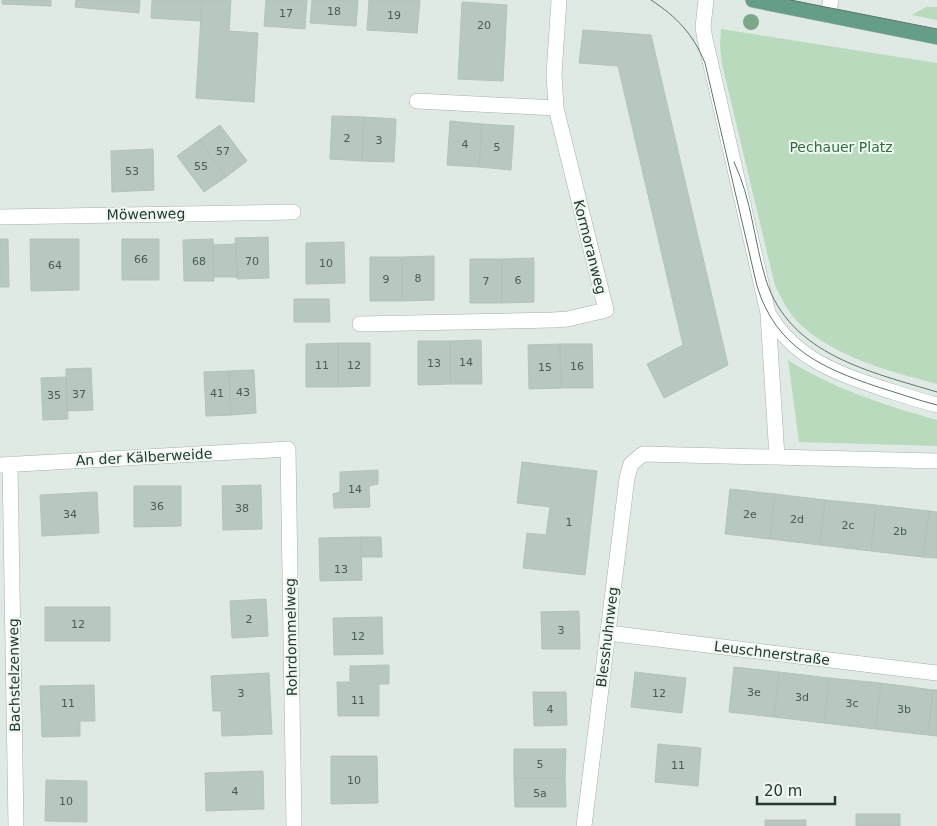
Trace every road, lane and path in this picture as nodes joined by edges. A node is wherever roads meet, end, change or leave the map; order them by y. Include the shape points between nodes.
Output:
1 (559, 0) edge
2 (706, 0) edge
3 (753, 0) edge
4 (829, 7) edge
5 (937, 36) edge
6 (417, 102) dead end
7 (556, 108) junction
8 (293, 212) dead end
9 (0, 217) edge
10 (768, 313) junction
11 (360, 324) dead end
12 (937, 405) edge
13 (288, 449) joint
14 (777, 457) junction
15 (937, 461) edge
16 (5, 465) edge
17 (608, 633) junction
18 (937, 673) edge
19 (16, 826) edge
20 (294, 826) edge
21 (584, 826) edge

1 - 7 street, Kormoranweg via 554,74
2 - 10 street via 705,39
3 - 4 main road
4 - 5 main road
6 - 7 street
7 - 11 street, Kormoranweg via 606,310 552,320
8 - 9 street, Möwenweg
10 - 12 street via 799,350 820,365
10 - 14 street
13 - 16 street, An der Kälberweide
13 - 20 street, Rohrdommelweg
14 - 15 street
14 - 17 street, Blesshuhnweg via 643,454 631,464
16 - 19 street, Bachstelzenweg
17 - 18 street, Leuschnerstraße
17 - 21 street, Blesshuhnweg

